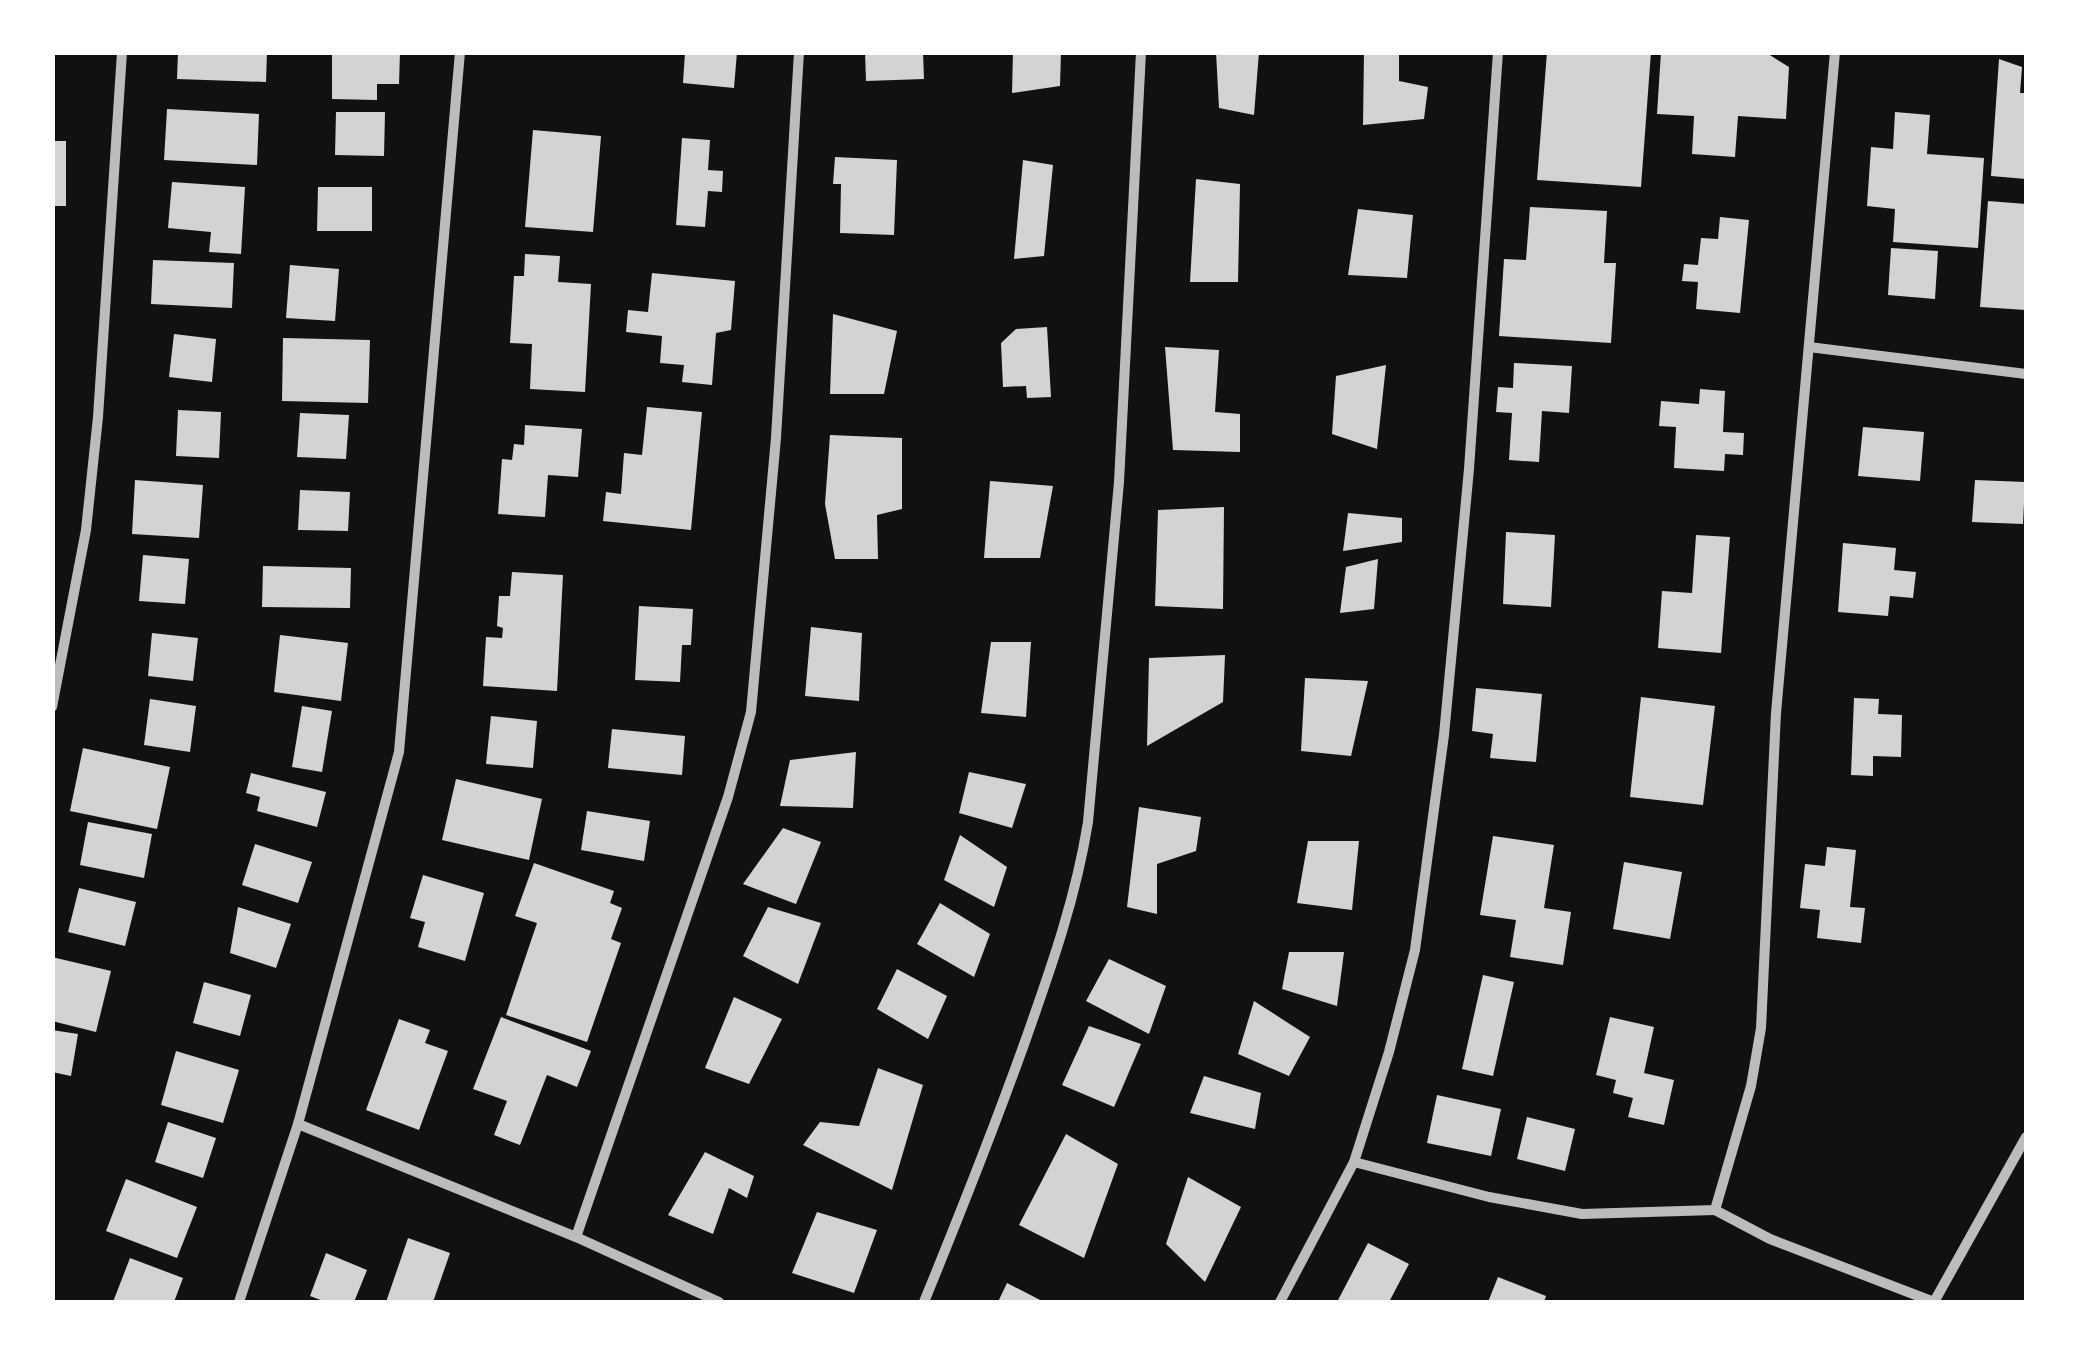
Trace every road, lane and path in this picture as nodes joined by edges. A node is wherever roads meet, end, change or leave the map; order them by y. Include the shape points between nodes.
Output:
1 (122, 52) edge
2 (460, 52) edge
3 (799, 52) edge
4 (1140, 52) edge
5 (1498, 52) edge
6 (1835, 52) edge
7 (1809, 347) junction
8 (2026, 374) edge
9 (52, 707) edge
10 (298, 1124) junction
11 (2026, 1138) edge
12 (1354, 1162) junction
13 (1715, 1210) junction
14 (576, 1237) junction
15 (239, 1302) edge
16 (719, 1302) edge
17 (924, 1302) edge
18 (1280, 1302) edge
19 (1934, 1302) edge

1 - 9 street via 86,530
2 - 10 street via 399,752
3 - 14 street via 776,438 750,712 728,797
4 - 17 street via 1119,482 1080,874 990,1140
5 - 12 street via 1442,754 1415,950
6 - 7 street
7 - 8 street
7 - 13 street via 1776,713 1761,1028
10 - 14 street
10 - 15 street
11 - 19 street
12 - 13 street via 1582,1214
12 - 18 street
13 - 19 street via 1770,1239
14 - 16 street

